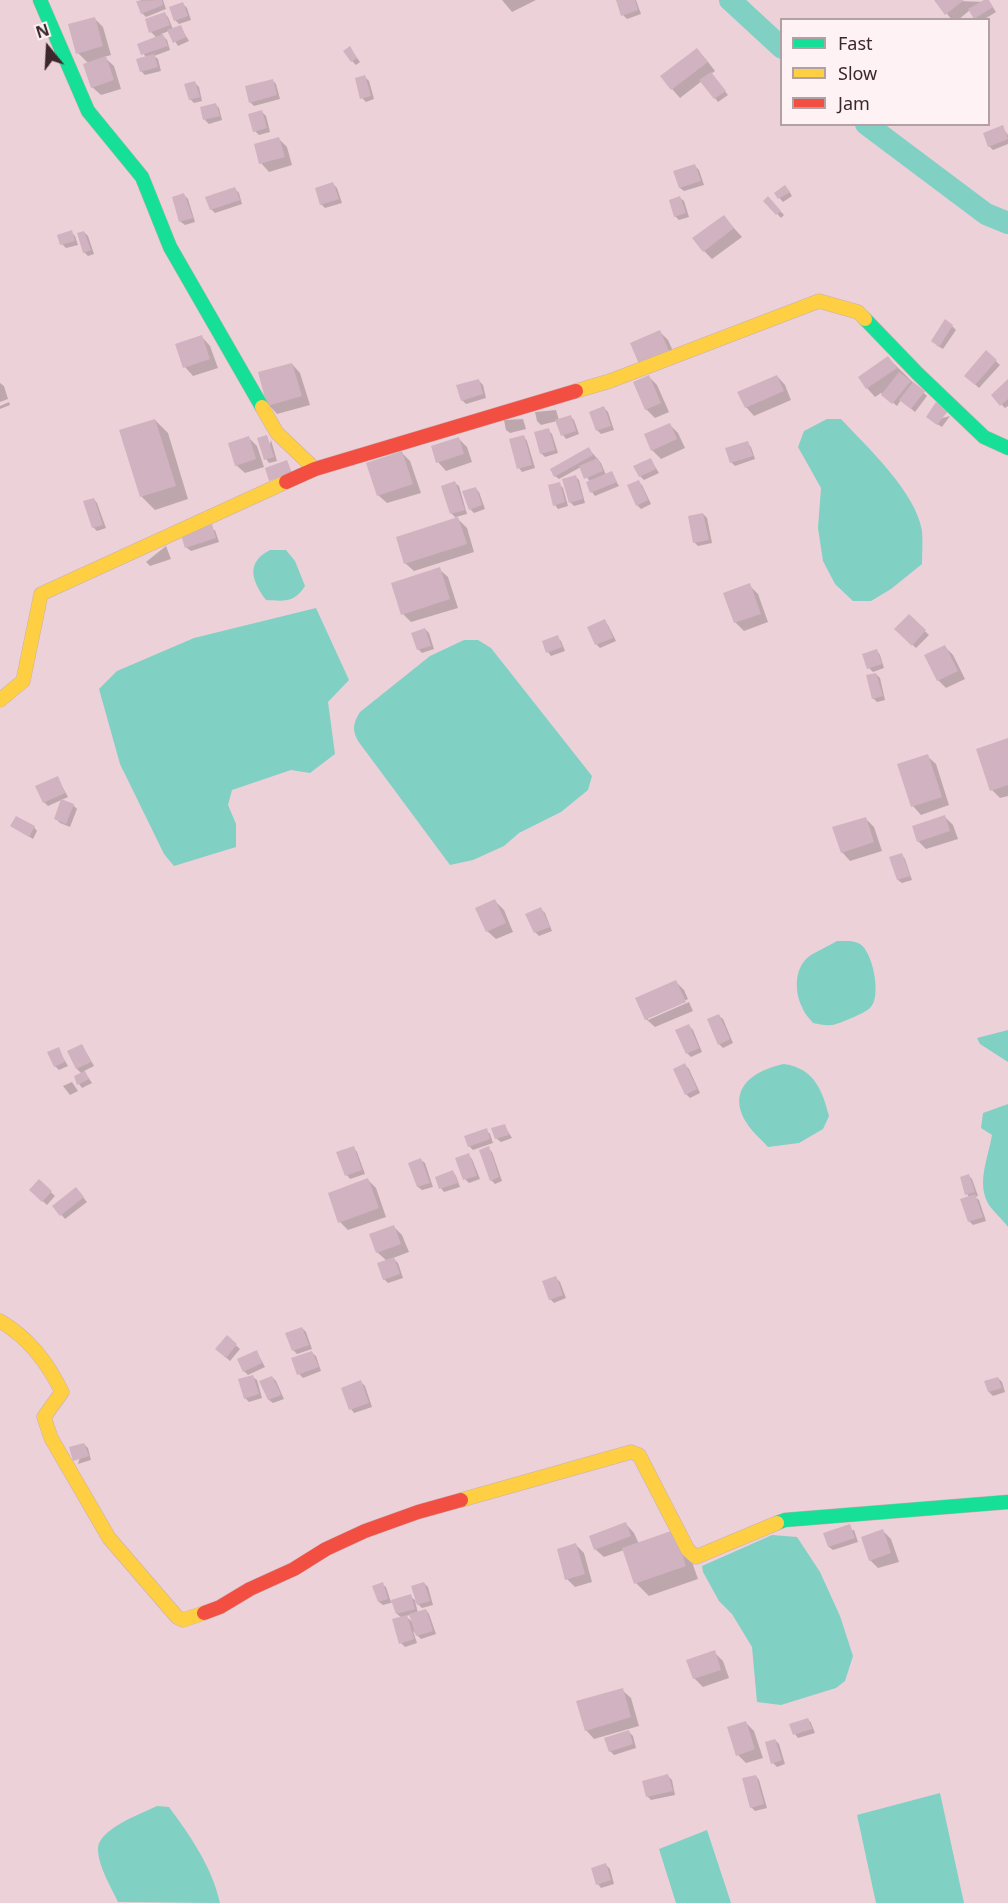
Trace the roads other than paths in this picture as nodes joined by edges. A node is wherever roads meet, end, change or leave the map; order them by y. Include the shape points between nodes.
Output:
1 (40, 0) edge
2 (1008, 448) edge
3 (315, 469) junction
4 (0, 700) edge
5 (0, 1321) edge
6 (1008, 1502) edge

1 - 3 street via 88,111 142,177 170,247 278,433
2 - 3 street via 984,437 858,312 819,301 610,381
3 - 4 street via 41,594 23,681
5 - 6 street via 38,1350 58,1384 62,1392 44,1417 51,1438 109,1538 183,1620 220,1607 326,1549 418,1512 631,1452 639,1455 688,1550 696,1557 785,1520

